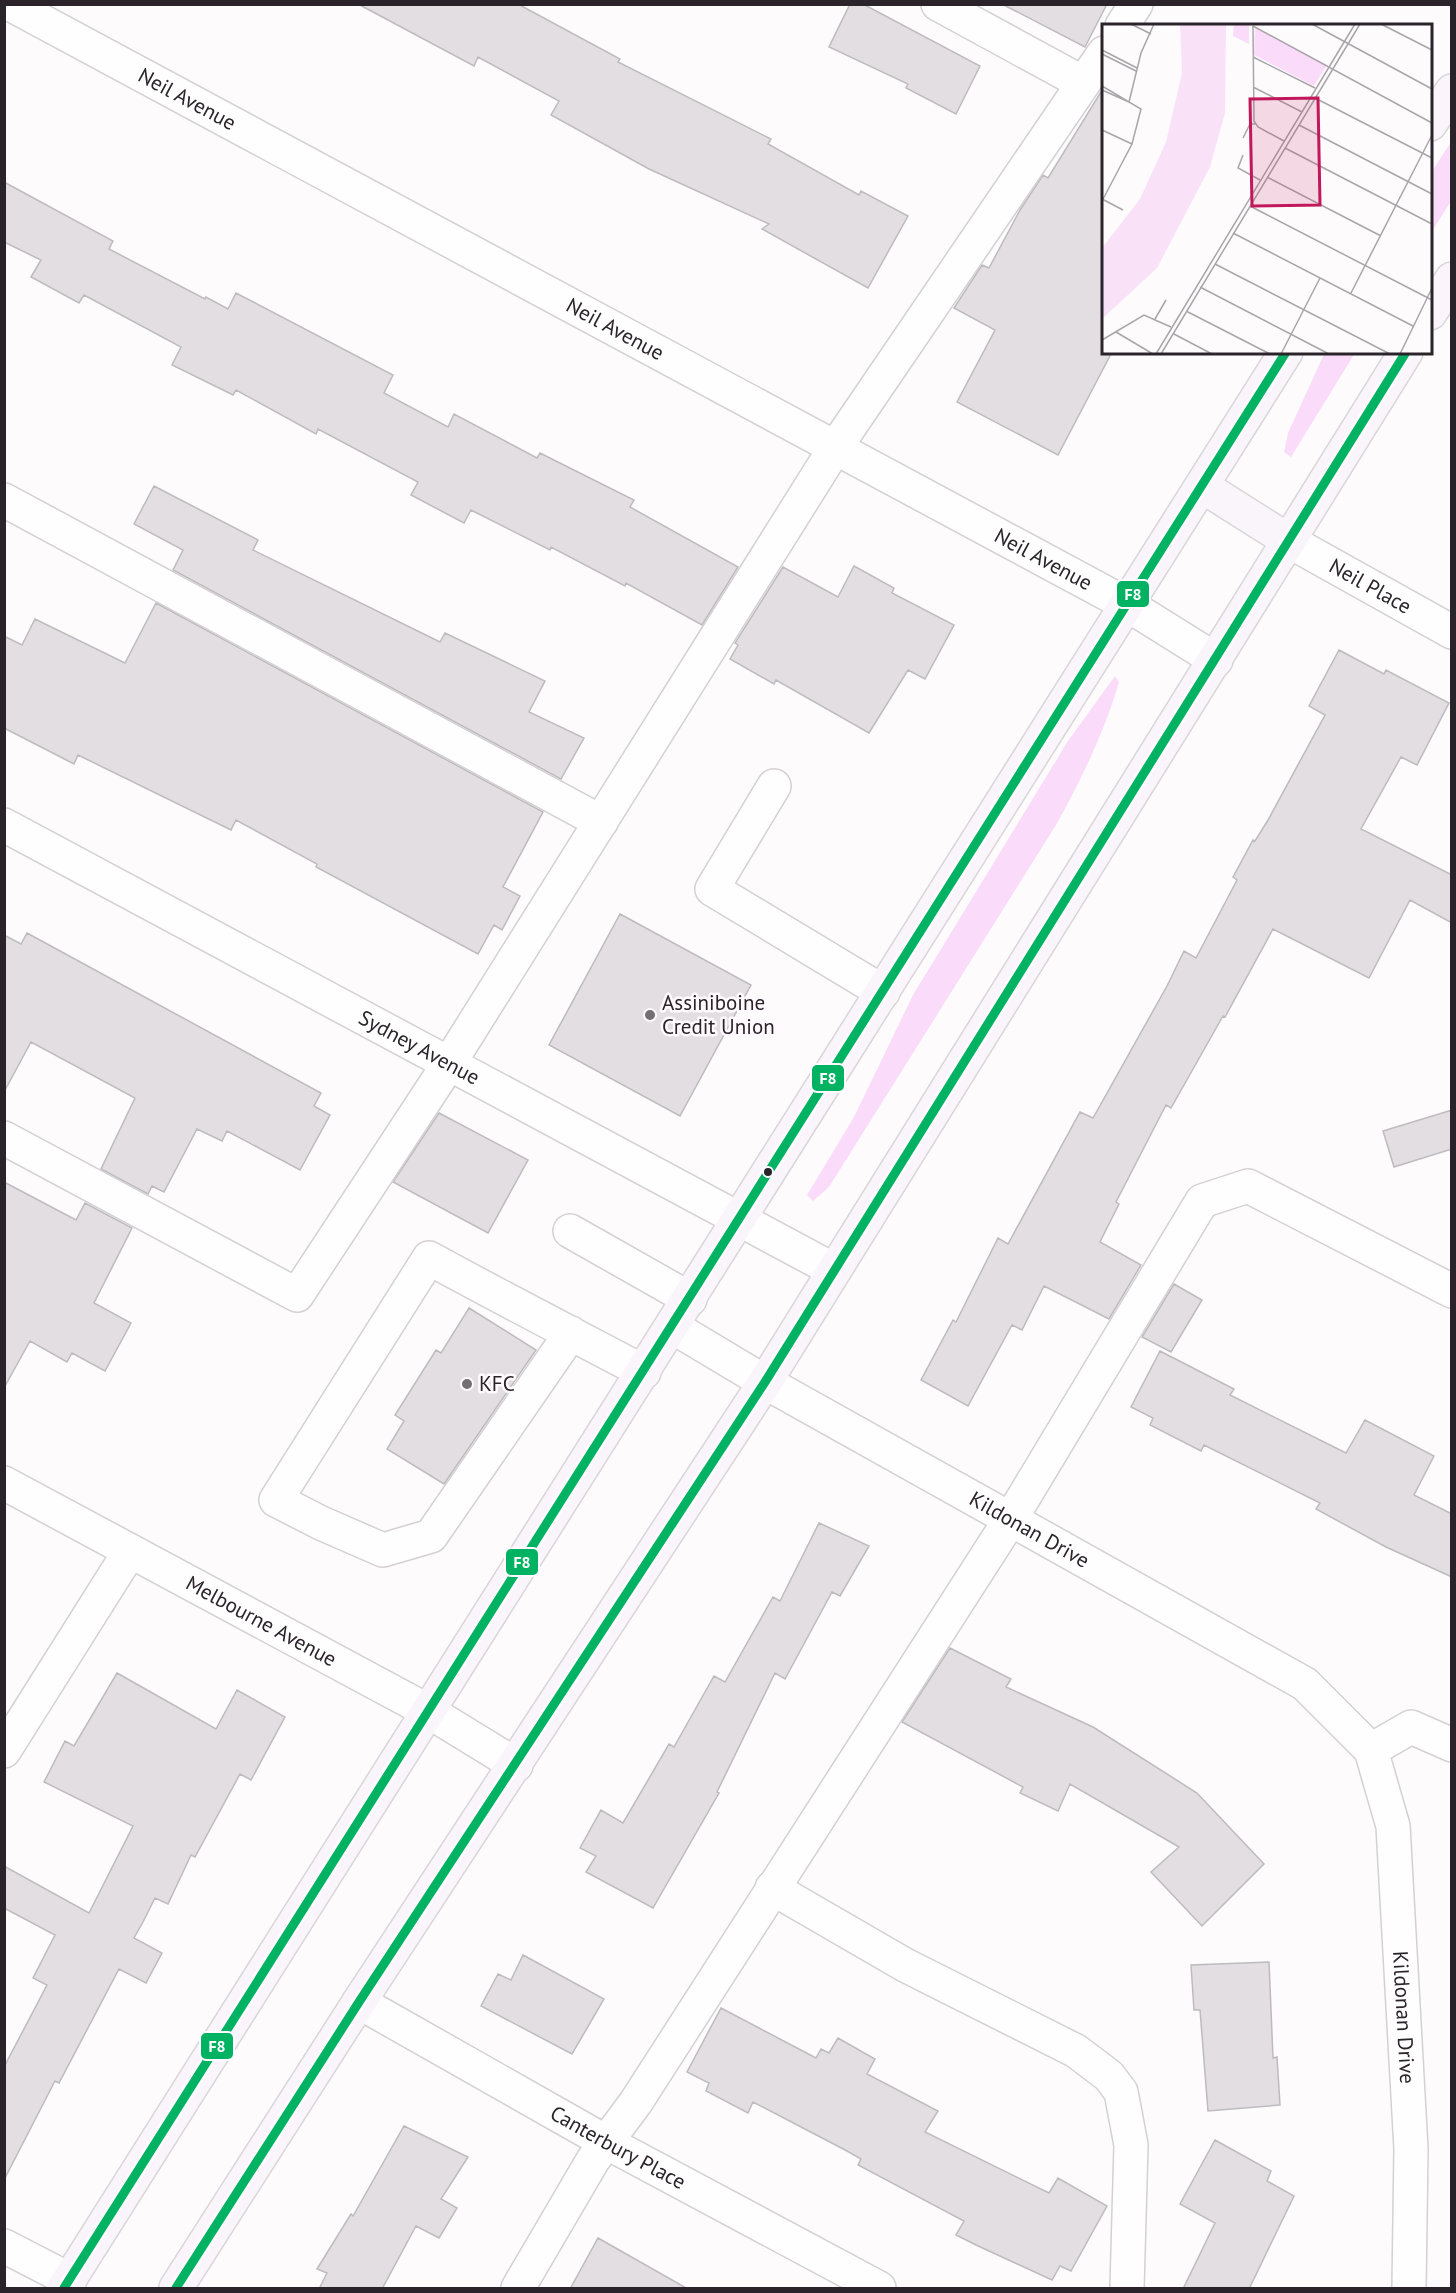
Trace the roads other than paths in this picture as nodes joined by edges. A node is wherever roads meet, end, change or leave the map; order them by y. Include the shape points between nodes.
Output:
1 (10, 4) edge
2 (938, 4) edge
3 (1136, 4) edge
4 (1123, 24) edge
5 (1102, 56) edge
6 (1083, 83) junction
7 (1452, 91) edge
8 (1432, 122) edge
9 (1452, 279) edge
10 (1432, 311) edge
11 (1285, 354) edge
12 (1405, 354) edge
13 (835, 448) junction
14 (1202, 486) junction
15 (4, 500) edge
16 (1289, 541) junction
17 (1128, 605) junction
18 (1452, 632) edge
19 (1216, 660) junction
20 (774, 786) dead end
21 (601, 822) junction
22 (4, 825) edge
23 (883, 992) junction
24 (448, 1065) junction
25 (4, 1138) edge
26 (740, 1218) junction
27 (570, 1231) dead end
28 (832, 1269) junction
29 (1452, 1291) edge
30 (690, 1299) junction
31 (673, 1327) junction
32 (571, 1333) junction
33 (644, 1372) junction
34 (765, 1382) junction
35 (4, 1483) edge
36 (1010, 1520) junction
37 (130, 1551) junction
38 (428, 1711) junction
39 (1452, 1745) edge
40 (1371, 1750) junction
41 (4, 1751) edge
42 (516, 1765) junction
43 (772, 1888) junction
44 (359, 2002) junction
45 (606, 2142) junction
46 (4, 2246) edge
47 (67, 2284) edge
48 (176, 2289) edge
49 (518, 2289) edge
50 (879, 2289) edge
51 (1127, 2289) edge
52 (1408, 2289) edge

1 - 13 street, Neil Avenue
2 - 6 street
3 - 4 street
5 - 6 street
6 - 13 street
7 - 8 main road
9 - 10 main road
11 - 14 main road
12 - 16 main road
13 - 17 street, Neil Avenue
13 - 21 street
14 - 16 main road
14 - 17 main road
15 - 21 street
16 - 18 street, Neil Place
16 - 19 main road
17 - 19 street, Neil Avenue
17 - 23 main road
19 - 28 main road
20 - 23 street via 712,890
21 - 24 street
22 - 24 street, Sydney Avenue
23 - 26 main road
24 - 25 street via 297,1295
24 - 26 street, Sydney Avenue
26 - 28 street, Sydney Avenue
26 - 30 main road
27 - 30 street
28 - 34 main road
29 - 36 street via 1248,1186 1202,1201
30 - 31 main road
31 - 33 main road
31 - 34 street, Kildonan Drive
32 - 32 street via 429,1258 276,1500 383,1551 431,1536
32 - 33 street
33 - 38 main road
34 - 36 street, Kildonan Drive
34 - 42 main road
35 - 37 street, Melbourne Avenue
36 - 40 street, Kildonan Drive via 1305,1684
36 - 43 street
37 - 38 street, Melbourne Avenue
37 - 41 street
38 - 42 street, Melbourne Avenue
38 - 47 main road
39 - 40 street via 1411,1727
40 - 52 street, Kildonan Drive via 1393,1826 1411,2149
42 - 44 main road
43 - 45 street via 636,2102
43 - 51 street via 905,1965 1076,2051 1109,2076 1121,2092 1131,2145
44 - 45 street, Canterbury Place
44 - 48 main road
45 - 49 street
45 - 50 street, Canterbury Place
46 - 47 street

